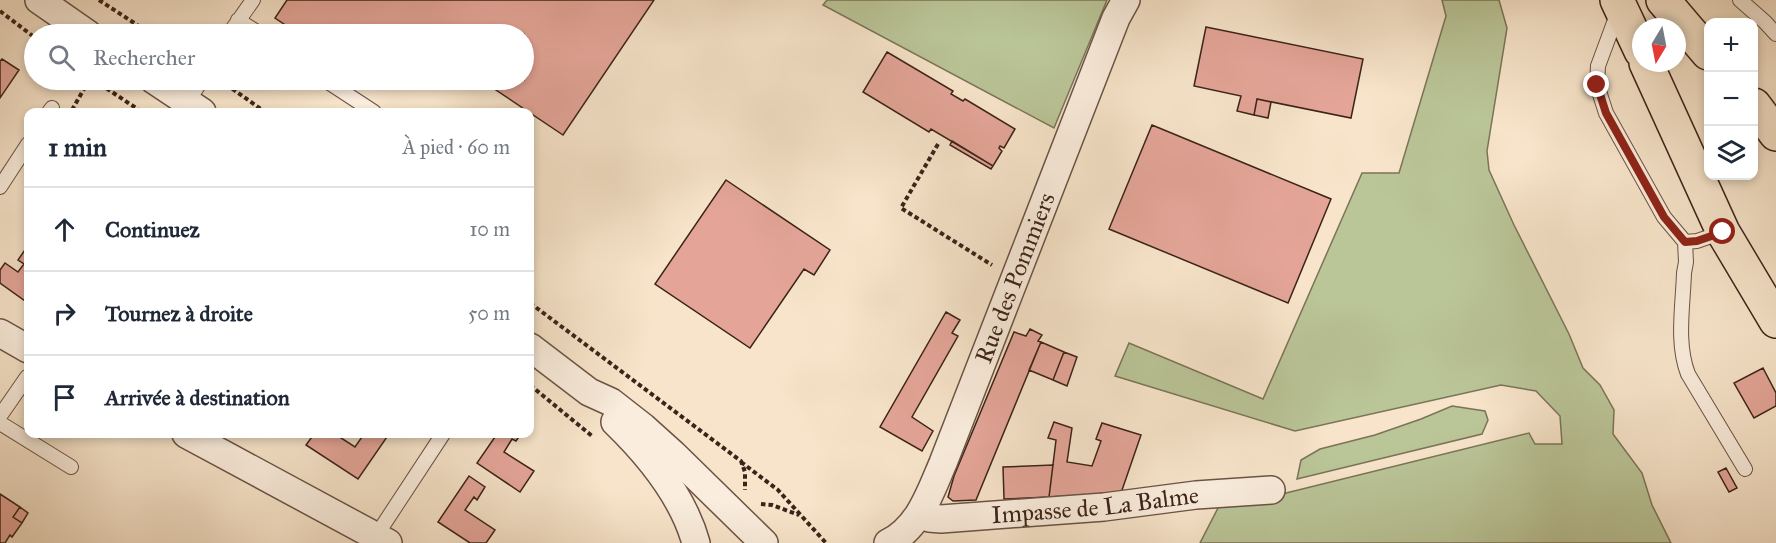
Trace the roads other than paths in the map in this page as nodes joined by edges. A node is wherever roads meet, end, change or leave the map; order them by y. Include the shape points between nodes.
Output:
1 (39, 0) edge
2 (253, 0) edge
3 (1126, 0) edge
4 (1663, 0) edge
5 (1740, 0) edge
6 (1619, 3) edge
7 (238, 20) junction
8 (74, 24) edge
9 (235, 24) edge
10 (244, 24) edge
11 (1632, 31) edge
12 (1776, 34) edge
13 (1704, 47) edge
14 (1651, 72) edge
15 (169, 90) edge
16 (199, 90) edge
17 (340, 90) edge
18 (195, 107) edge
19 (368, 108) edge
20 (1758, 110) edge
21 (1776, 134) edge
22 (24, 150) edge
23 (0, 187) edge
24 (1723, 232) junction
25 (1685, 242) junction
26 (1776, 321) edge
27 (0, 333) edge
28 (24, 347) edge
29 (534, 350) edge
30 (24, 381) edge
31 (589, 392) junction
32 (0, 416) edge
33 (0, 423) edge
34 (24, 438) edge
35 (24, 438) edge
36 (193, 438) edge
37 (441, 438) edge
38 (71, 467) dead end
39 (1745, 469) dead end
40 (1271, 490) dead end
41 (920, 513) junction
42 (382, 539) edge
43 (696, 543) edge
44 (764, 543) edge
45 (888, 543) edge

1 - 8 street
2 - 7 lane
3 - 41 street, Rue des Pommiers
4 - 13 highway
5 - 12 lane
6 - 11 highway
6 - 25 lane via 1597,85 1606,113 1623,144 1664,217
7 - 9 lane
7 - 10 lane
14 - 24 highway
15 - 18 street
16 - 18 lane
17 - 19 lane
20 - 21 highway
22 - 23 lane
24 - 25 lane
24 - 26 highway
25 - 39 lane via 1683,362
27 - 28 street
29 - 31 street
30 - 32 lane
31 - 43 street via 670,486
31 - 44 street via 611,402 643,427
33 - 35 lane
34 - 38 lane
36 - 42 street
37 - 42 lane
40 - 41 street, Impasse de La Balme via 942,519
41 - 45 street, Rue des Pommiers via 909,529

